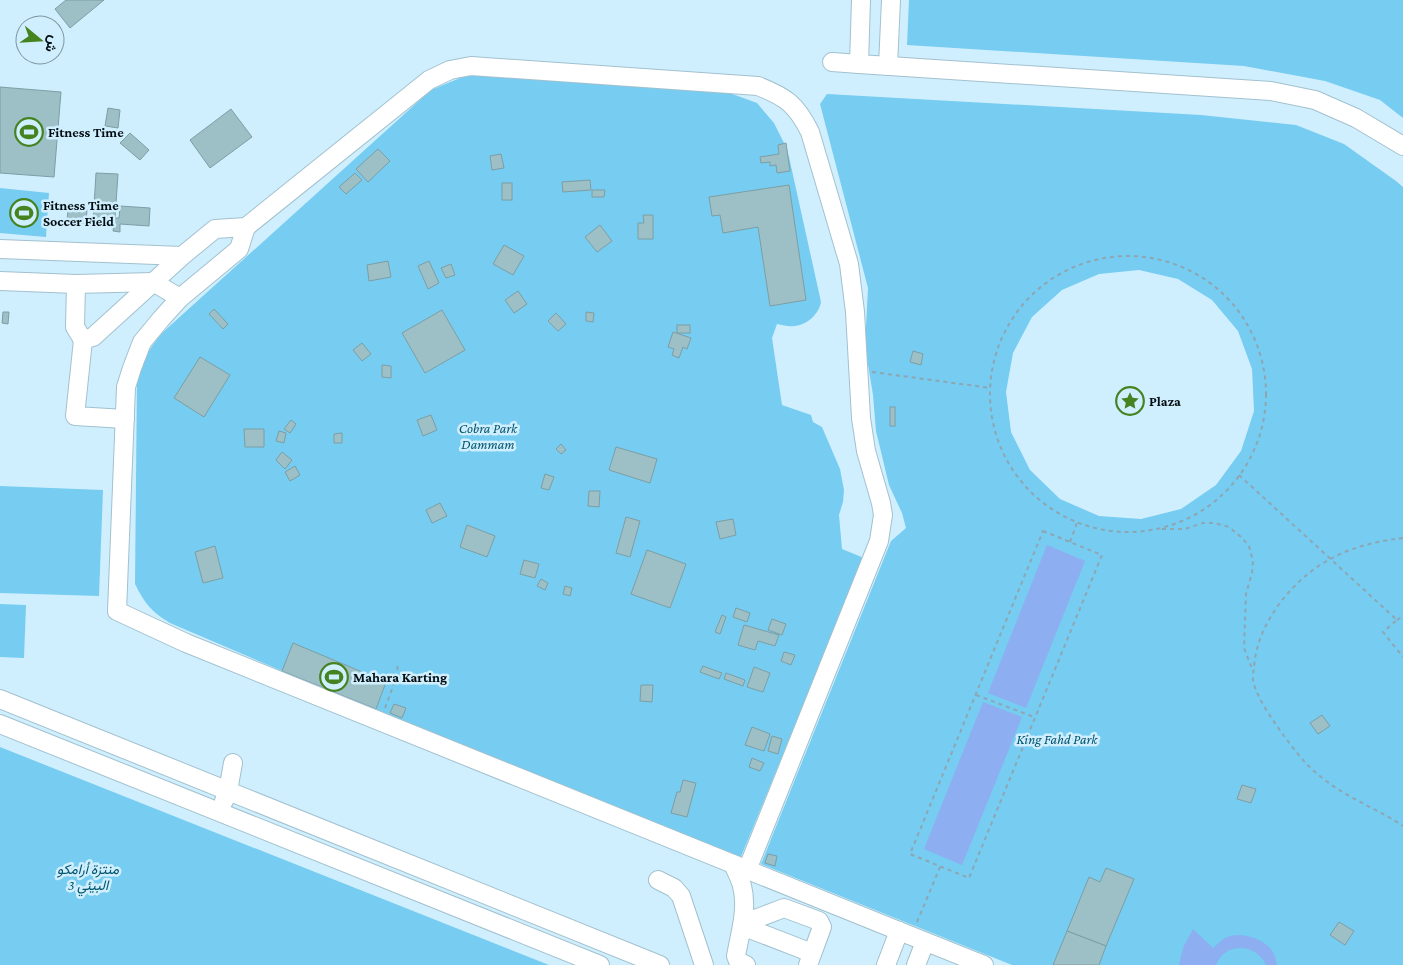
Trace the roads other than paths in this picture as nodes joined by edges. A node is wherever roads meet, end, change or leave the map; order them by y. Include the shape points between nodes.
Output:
1 (861, 0) edge
2 (891, 0) edge
3 (832, 62) dead end
4 (859, 64) junction
5 (888, 66) junction
6 (1403, 146) edge
7 (246, 227) junction
8 (0, 249) edge
9 (182, 256) junction
10 (0, 281) edge
11 (153, 282) junction
12 (76, 284) junction
13 (180, 298) junction
14 (83, 340) junction
15 (125, 419) junction
16 (0, 699) edge
17 (0, 724) edge
18 (233, 763) dead end
19 (228, 791) junction
20 (219, 813) junction
21 (740, 867) junction
22 (658, 880) dead end
23 (487, 896) junction
24 (478, 917) junction
25 (743, 921) junction
26 (912, 936) junction
27 (810, 959) edge
28 (600, 965) edge
29 (660, 965) edge
30 (704, 965) edge
31 (746, 965) edge
32 (886, 965) edge
33 (916, 965) edge
34 (984, 965) edge

1 - 4 street
2 - 5 street
3 - 4 street
4 - 5 street
5 - 6 street via 1271,91 1315,100 1356,118
7 - 9 street via 215,229
7 - 13 street via 239,249
7 - 21 street via 429,80 450,70 471,66 758,86 790,102 802,115 810,132 848,264 855,312 863,434 881,503 882,528
8 - 9 street
9 - 11 street
10 - 12 street
11 - 12 street
11 - 13 street
11 - 14 street via 93,337
12 - 14 street via 75,327
13 - 15 street via 142,342 126,387
14 - 15 street via 75,416
15 - 21 street via 117,612 186,643
16 - 19 street
17 - 20 street
18 - 19 street
19 - 20 street
19 - 23 street
20 - 24 street
21 - 25 street
21 - 26 street
22 - 30 street via 674,888 681,896
23 - 24 street
23 - 29 street
24 - 28 street
25 - 27 street
25 - 27 street via 784,908 819,921 822,927
25 - 31 street via 736,956
26 - 32 street
26 - 33 street
26 - 34 street

